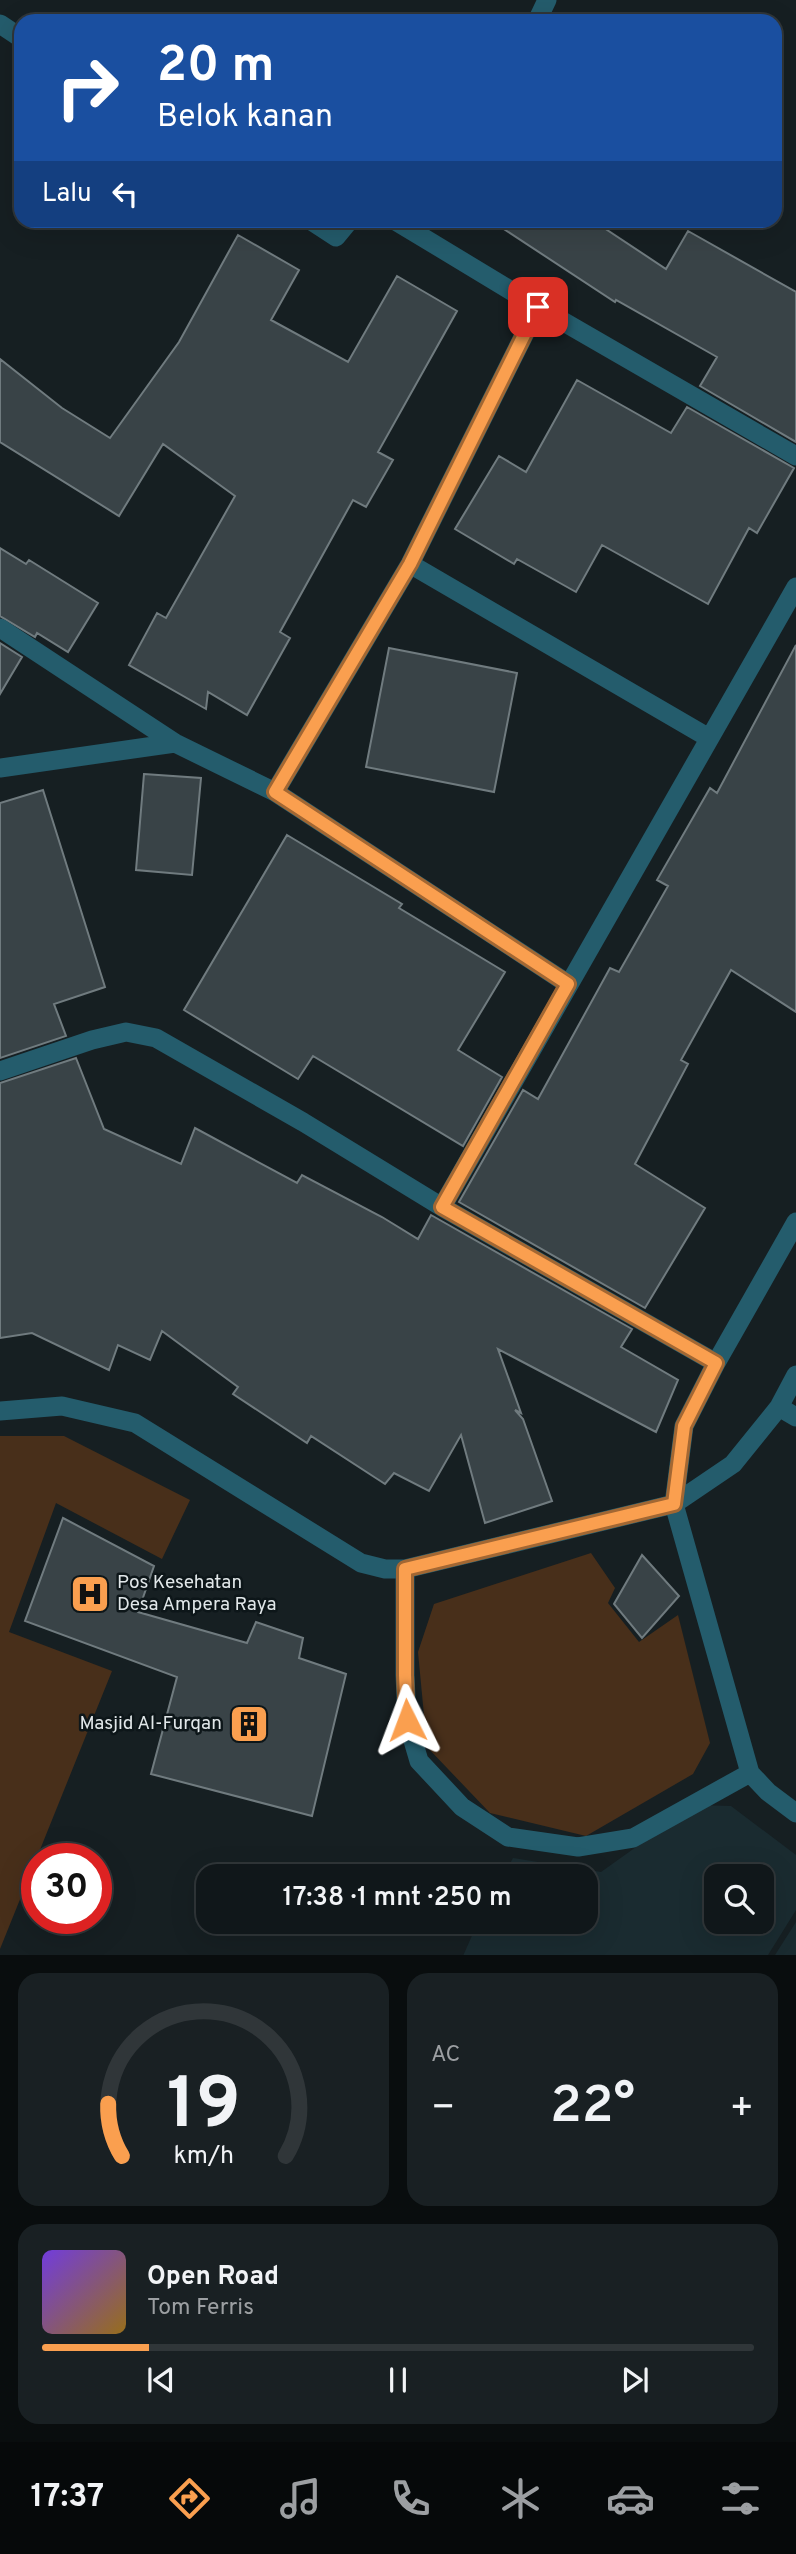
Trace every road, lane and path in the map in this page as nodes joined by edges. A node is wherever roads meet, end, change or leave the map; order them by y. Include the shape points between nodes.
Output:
1 (322, 228) edge
2 (343, 228) edge
3 (407, 228) edge
4 (538, 307) junction
5 (796, 456) edge
6 (410, 564) junction
7 (796, 587) edge
8 (0, 628) edge
9 (709, 738) junction
10 (175, 743) junction
11 (0, 768) edge
12 (275, 792) junction
13 (568, 984) junction
14 (0, 1071) edge
15 (442, 1207) junction
16 (796, 1222) edge
17 (716, 1363) junction
18 (796, 1376) edge
19 (779, 1407) junction
20 (0, 1411) edge
21 (796, 1417) edge
22 (674, 1504) junction
23 (405, 1569) junction
24 (750, 1773) junction
25 (796, 1813) edge

1 - 2 street via 336,237
3 - 4 street
4 - 5 street
4 - 6 street
6 - 9 street
6 - 12 street
7 - 9 street
8 - 10 street
9 - 13 street
10 - 11 street
10 - 12 street
12 - 13 street
13 - 15 street
14 - 15 street via 126,1032 156,1038
15 - 17 street
16 - 17 street
17 - 22 street via 684,1426
18 - 19 street
19 - 21 street
19 - 22 street via 733,1464
20 - 23 street via 62,1406 135,1423 361,1563
22 - 23 street
22 - 24 street
23 - 24 street via 407,1720 419,1761 462,1807 508,1837 578,1847 633,1838
24 - 25 street

